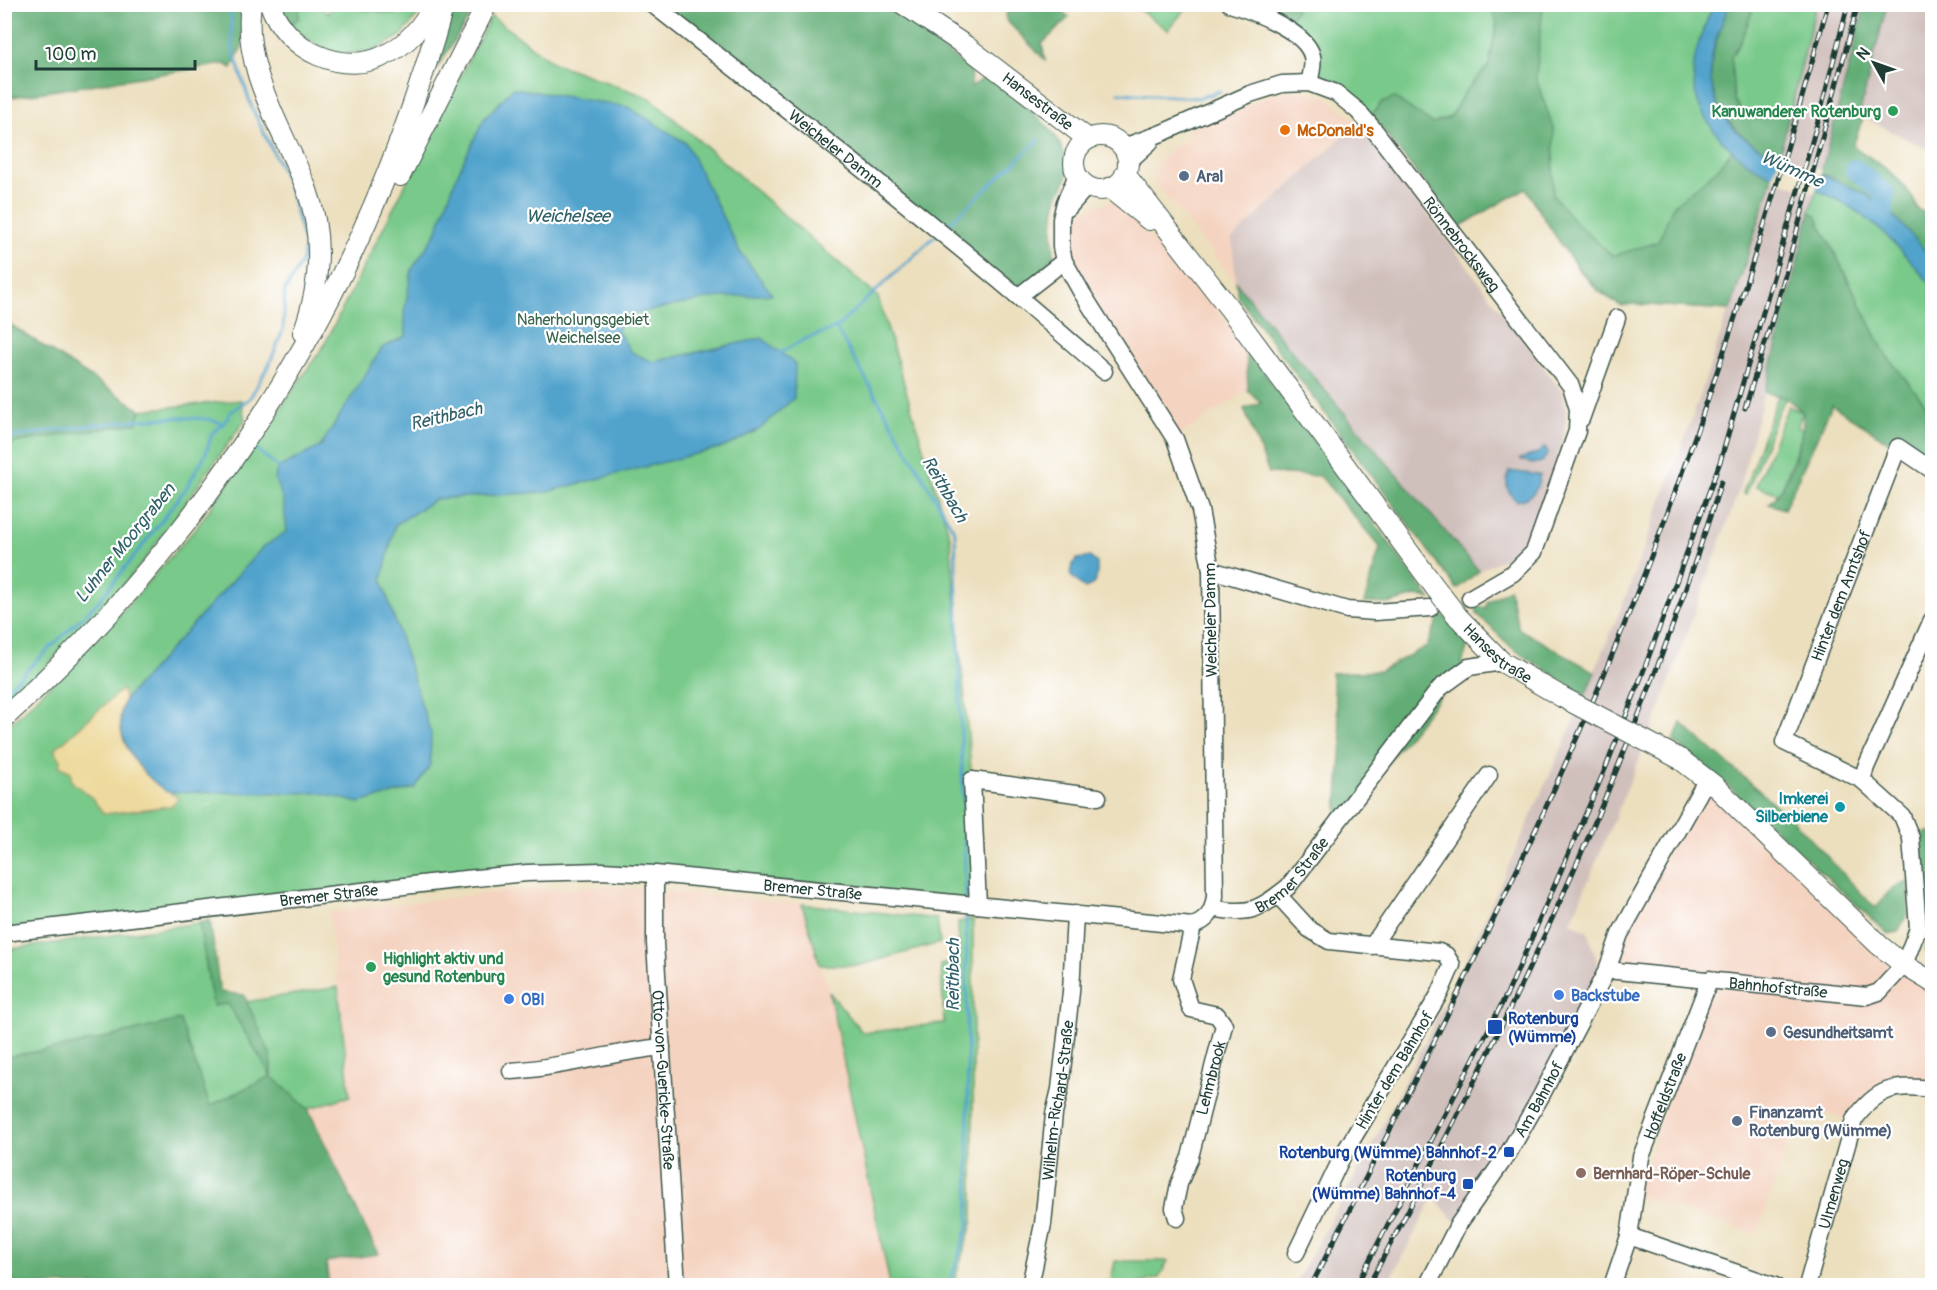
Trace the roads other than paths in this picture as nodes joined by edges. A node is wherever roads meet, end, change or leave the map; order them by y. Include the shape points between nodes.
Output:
1 (251, 4) edge
2 (270, 4) edge
3 (435, 4) edge
4 (444, 4) edge
5 (487, 4) edge
6 (652, 4) edge
7 (903, 4) edge
8 (1230, 4) edge
9 (1309, 83) junction
10 (1082, 145) junction
11 (1124, 160) junction
12 (1077, 175) junction
13 (1101, 188) junction
14 (1061, 219) junction
15 (1180, 248) junction
16 (352, 256) junction
17 (1064, 261) junction
18 (1020, 296) junction
19 (1617, 318) dead end
20 (1104, 371) dead end
21 (282, 388) junction
22 (1577, 431) junction
23 (1932, 470) edge
24 (1211, 570) junction
25 (1470, 598) dead end
26 (1434, 599) junction
27 (1932, 620) edge
28 (1502, 662) junction
29 (4, 718) edge
30 (1489, 775) dead end
31 (1707, 779) junction
32 (1862, 780) junction
33 (1098, 797) dead end
34 (655, 874) junction
35 (1278, 895) junction
36 (970, 904) junction
37 (1213, 908) junction
38 (1075, 914) junction
39 (1193, 926) junction
40 (4, 933) edge
41 (1372, 946) junction
42 (1904, 965) junction
43 (1607, 970) junction
44 (1710, 979) junction
45 (1932, 982) edge
46 (662, 1047) junction
47 (511, 1071) dead end
48 (1931, 1088) edge
49 (1177, 1218) dead end
50 (1629, 1236) junction
51 (1296, 1253) dead end
52 (1755, 1282) edge
53 (677, 1286) edge
54 (1030, 1286) edge
55 (1427, 1286) edge
56 (1612, 1286) edge
57 (1775, 1286) edge
58 (1807, 1286) edge

1 - 21 main road via 254,57 266,99 307,191 318,233 318,274 310,315
2 - 3 main road via 285,32 311,53 337,62 360,63 386,56 405,43 423,25
4 - 16 main road via 402,141
5 - 16 main road via 388,198
6 - 18 street, Weicheler Damm
7 - 10 main road, Hansestraße via 966,46
8 - 9 street via 1284,27 1305,42 1312,57
9 - 11 street, Rönnebrocksweg via 1268,87 1129,145
9 - 22 street, Rönnebrocksweg via 1336,93 1358,111 1462,242 1571,386 1578,410
10 - 11 main road via 1104,136
10 - 12 main road via 1074,164
11 - 13 main road
11 - 15 main road, Hansestraße
12 - 13 main road
12 - 14 street, Weicheler Damm
13 - 14 street via 1083,191
13 - 15 main road, Hansestraße
14 - 17 street, Weicheler Damm
15 - 26 main road, Hansestraße via 1253,339
16 - 21 main road
17 - 18 street
17 - 24 street, Weicheler Damm via 1175,440 1200,510
18 - 20 street, Weicheler Damm
19 - 22 street, Rönnebrocksweg
21 - 29 main road via 163,555 95,631
22 - 25 street, Rönnebrocksweg via 1534,552 1514,573
23 - 32 street, Hinter dem Amtshof via 1898,447 1784,742
24 - 26 street via 1347,610 1375,612
24 - 37 street, Weicheler Damm
26 - 28 main road, Hansestraße, bridge via 1458,617
27 - 32 street
28 - 31 main road, Hansestraße, bridge via 1680,759
28 - 35 street, Bremer Straße via 1469,667 1440,688 1297,878
30 - 41 street
31 - 42 main road, Hansestraße
31 - 43 street, Am Bahnhof via 1620,934
32 - 42 street via 1902,816 1911,838 1919,915
33 - 36 street via 972,780
34 - 36 street, Bremer Straße
34 - 40 street, Bremer Straße via 527,873
34 - 46 street, Otto-von-Guericke-Straße
35 - 37 street, Bremer Straße via 1248,912
35 - 41 street, Hinter dem Bahnhof via 1318,936 1339,943
36 - 38 street, Bremer Straße
37 - 39 street via 1202,922
38 - 39 street, Bremer Straße
38 - 54 street, Wilhelm-Richard-Straße via 1060,1089 1043,1224
39 - 49 street, Lehmbrook via 1181,979 1191,1009 1217,1015 1224,1025 1190,1157 1179,1184 1174,1208
41 - 51 street, Hinter dem Bahnhof via 1439,952 1451,960 1451,972 1344,1153
42 - 44 street, Bahnhofstraße via 1879,993 1867,996
42 - 45 main road
43 - 44 street, Bahnhofstraße
43 - 55 street, Am Bahnhof via 1509,1152 1458,1225
44 - 50 street, Hoffeldstraße via 1641,1157
46 - 47 street via 545,1069
46 - 53 street, Otto-von-Guericke-Straße
48 - 58 street, Ulmenweg via 1896,1086 1864,1105 1854,1120
50 - 52 street
50 - 56 street, Hoffeldstraße
52 - 57 street

